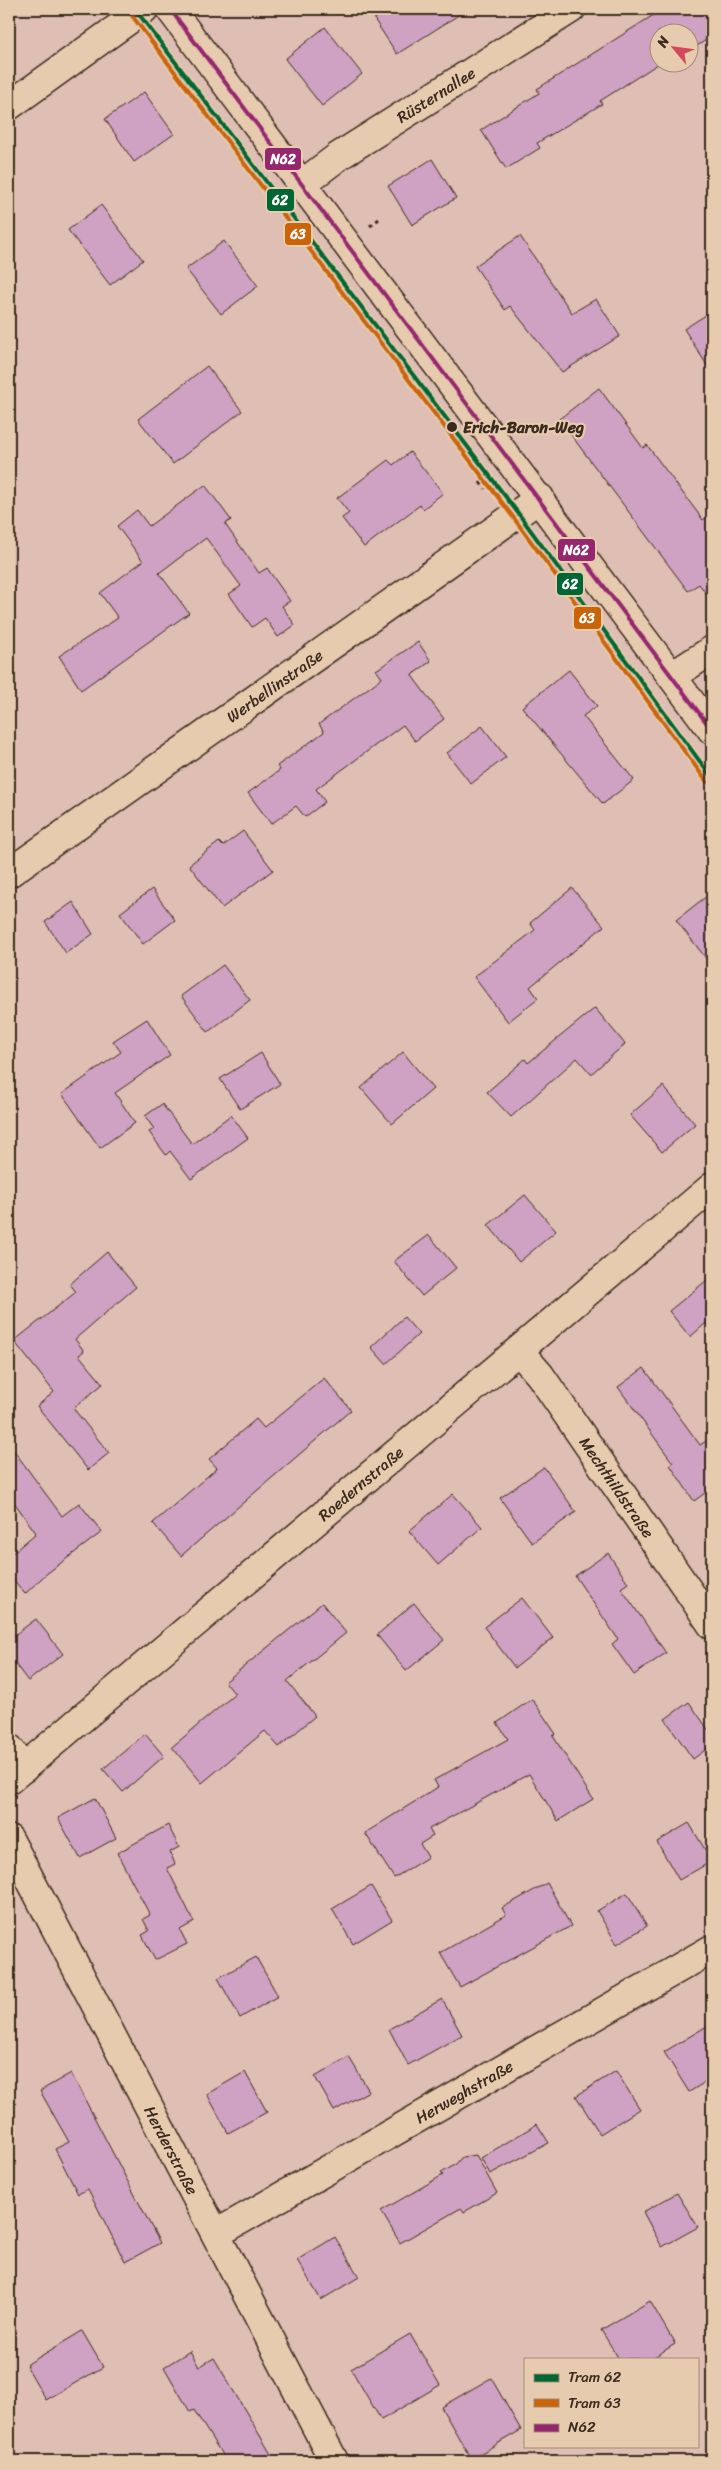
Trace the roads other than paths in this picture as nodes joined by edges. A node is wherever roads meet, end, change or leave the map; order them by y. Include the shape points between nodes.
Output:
1 (144, 9) edge
2 (170, 9) edge
3 (571, 9) edge
4 (9, 106) edge
5 (302, 184) junction
6 (540, 498) junction
7 (712, 650) edge
8 (672, 676) junction
9 (712, 730) edge
10 (9, 873) edge
11 (712, 1187) edge
12 (518, 1351) junction
13 (712, 1625) edge
14 (14, 1765) edge
15 (9, 1839) edge
16 (712, 1949) edge
17 (216, 2234) junction
18 (334, 2461) edge

1 - 4 street
2 - 5 street
3 - 5 street, Rüsternallee via 339,156
5 - 6 street
6 - 8 street
6 - 10 street, Werbellinstraße
7 - 8 street
8 - 9 street
11 - 12 street, Roedernstraße
12 - 13 street, Mechthildstraße via 540,1375
12 - 14 street, Roedernstraße
15 - 17 street, Herderstraße
16 - 17 street, Herweghstraße
17 - 18 street, Herderstraße

